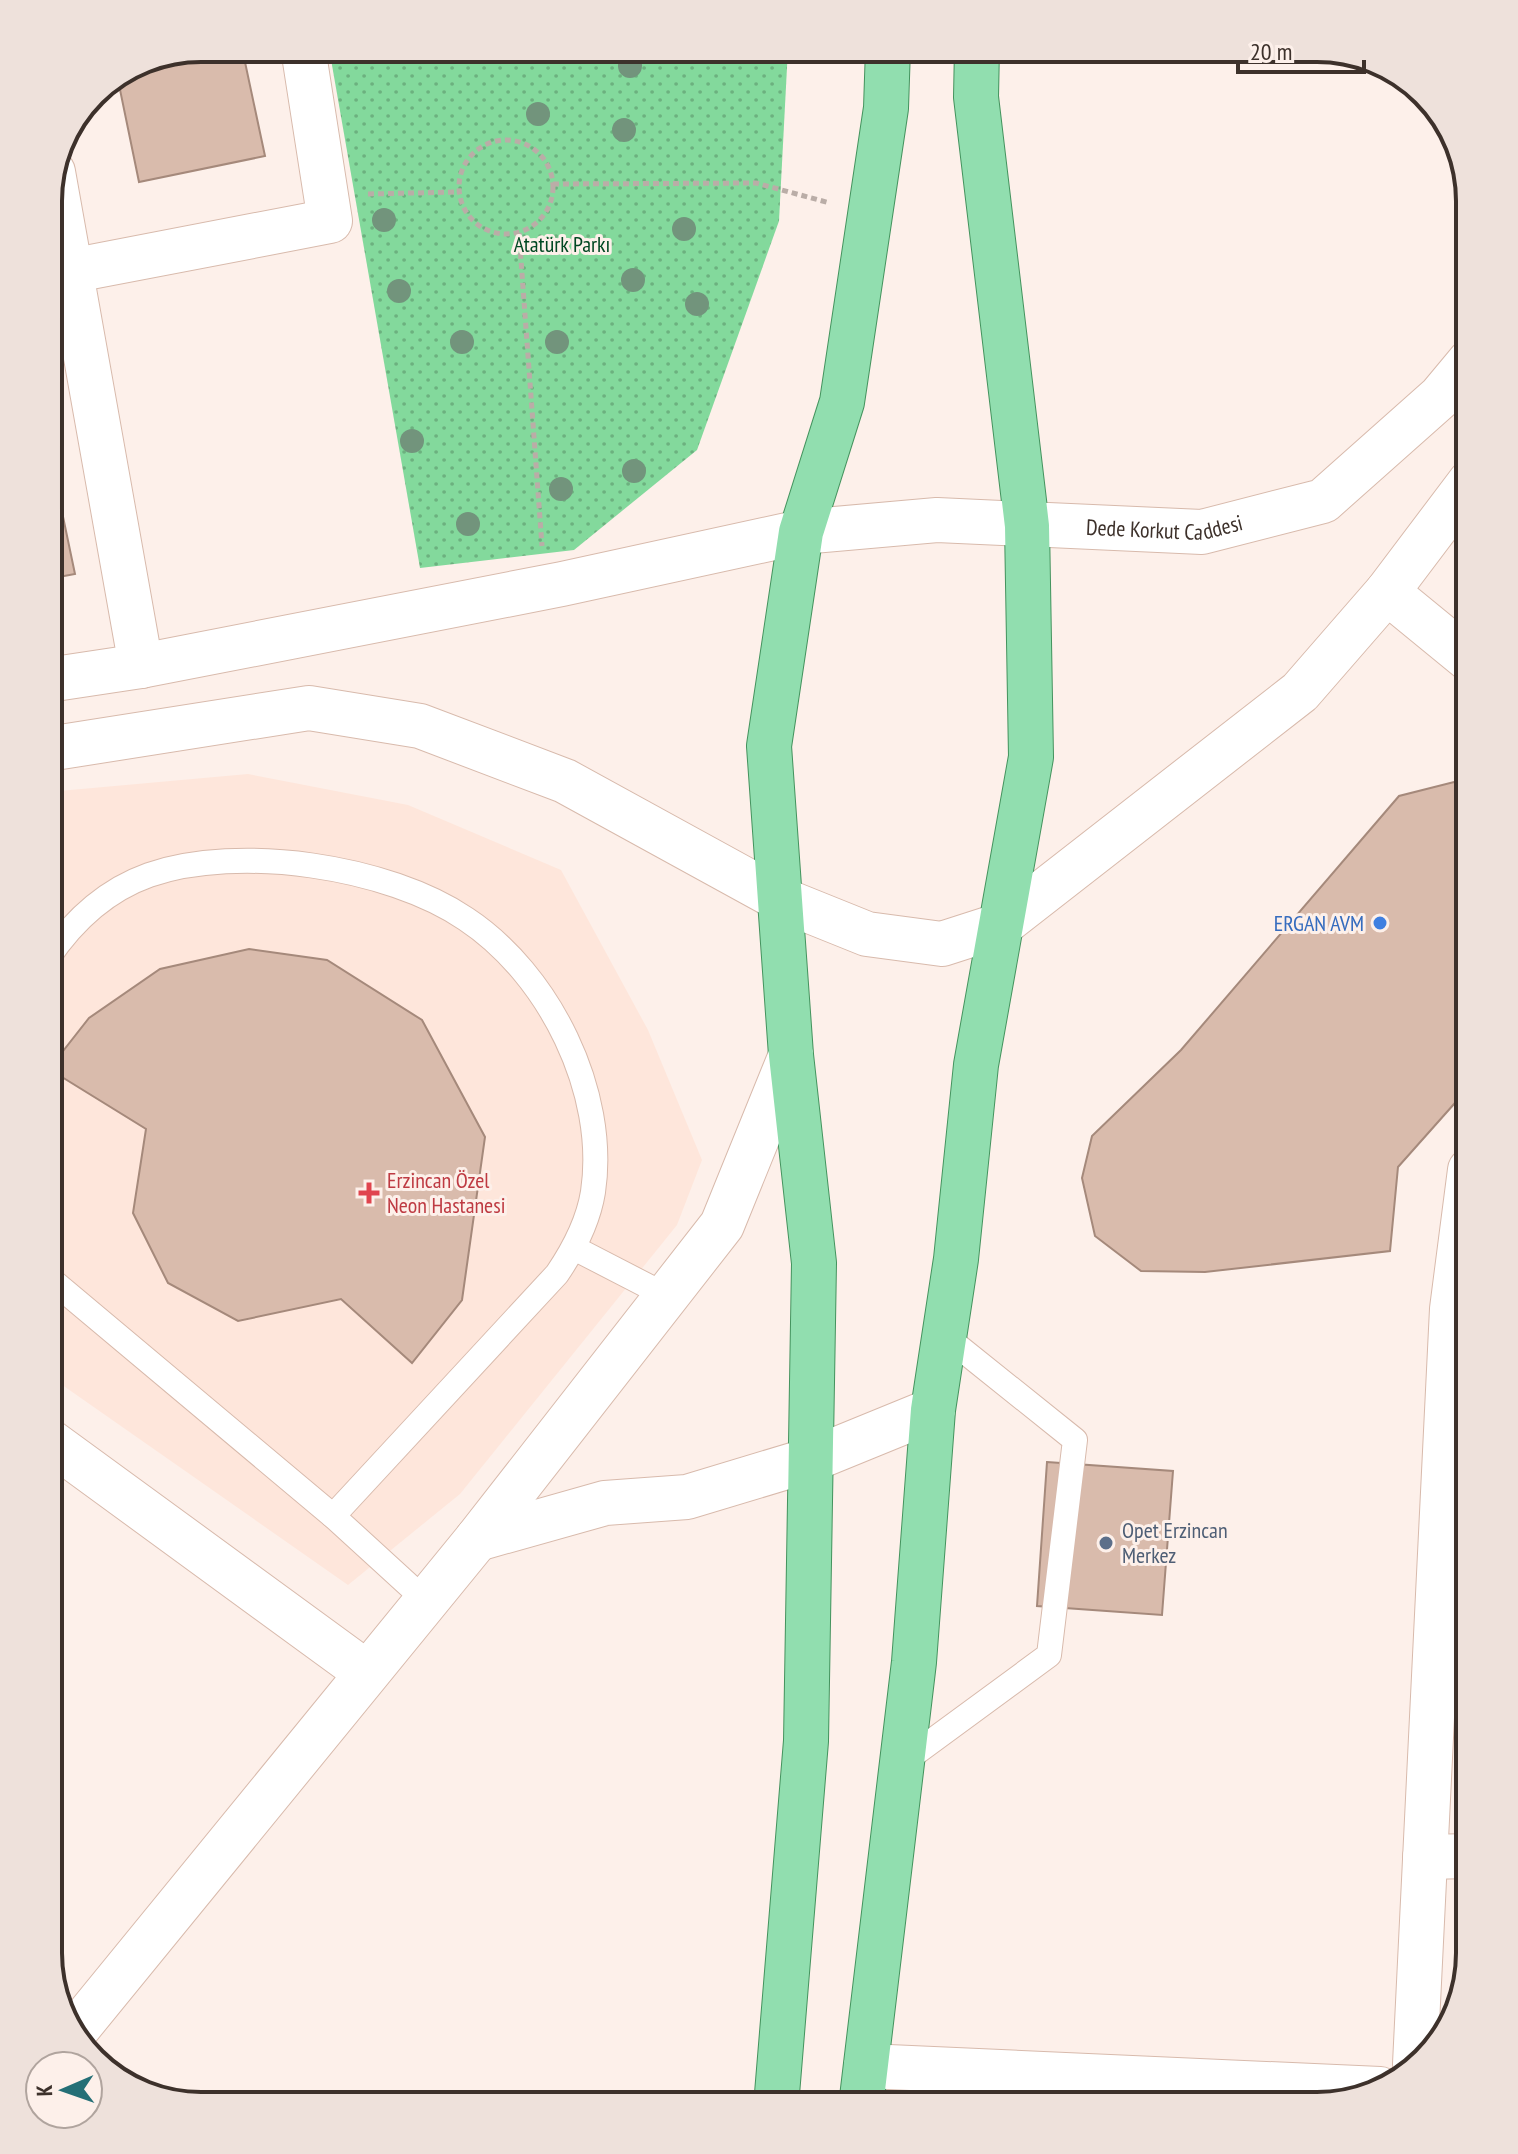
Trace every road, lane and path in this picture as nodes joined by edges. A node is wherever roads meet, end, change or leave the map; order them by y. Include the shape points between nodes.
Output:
1 (305, 62) edge
2 (888, 62) edge
3 (977, 62) edge
4 (553, 184) junction
5 (459, 192) junction
6 (326, 196) junction
7 (870, 213) junction
8 (62, 232) edge
9 (519, 233) junction
10 (70, 271) junction
11 (1456, 378) edge
12 (1456, 501) edge
13 (1027, 526) junction
14 (801, 532) junction
15 (546, 587) junction
16 (1387, 592) junction
17 (1456, 649) edge
18 (141, 666) junction
19 (62, 678) edge
20 (62, 747) edge
21 (780, 899) junction
22 (1001, 925) junction
23 (62, 940) edge
24 (791, 1055) junction
25 (574, 1248) junction
26 (1456, 1278) edge
27 (62, 1289) edge
28 (667, 1296) junction
29 (944, 1335) junction
30 (933, 1410) junction
31 (62, 1450) edge
32 (813, 1459) junction
33 (333, 1516) junction
34 (477, 1539) junction
35 (426, 1601) junction
36 (367, 1673) junction
37 (902, 1763) junction
38 (1456, 1856) edge
39 (1425, 1857) junction
40 (82, 2023) edge
41 (1416, 2050) edge
42 (864, 2086) edge
43 (1345, 2089) edge
44 (777, 2092) edge

1 - 6 main road
2 - 7 main road
3 - 13 main road via 976,97
4 - 5 path via 551,171 536,150 499,140 467,160
4 - 7 path via 756,183
4 - 9 path via 549,210
5 - 6 path
5 - 9 path via 464,209 481,228 493,234
6 - 10 main road via 330,221
7 - 14 main road via 842,402
8 - 10 main road
9 - 15 path
10 - 18 main road
11 - 13 main road, Dede Korkut Caddesi via 1323,501 1202,532
12 - 16 main road
13 - 14 main road, Dede Korkut Caddesi via 937,520
13 - 22 main road via 1031,757
14 - 15 main road, Dede Korkut Caddesi
14 - 21 main road via 769,746
15 - 18 main road, Dede Korkut Caddesi
16 - 17 main road
16 - 22 main road via 1300,692
18 - 19 main road, Dede Korkut Caddesi
20 - 21 main road via 309,708 420,726 565,781
21 - 22 main road via 867,934 942,944
21 - 24 main road
22 - 29 main road via 976,1065
23 - 25 lane via 78,920 123,887 177,868 228,862 333,869 379,881 465,918 529,979 554,1016 583,1083 595,1169 587,1218
24 - 28 main road via 722,1225
24 - 32 main road via 814,1263
25 - 28 lane
25 - 33 lane via 557,1274
26 - 39 main road
27 - 33 lane
28 - 34 main road
29 - 30 main road
29 - 37 lane via 1075,1440 1049,1655
30 - 32 main road
30 - 37 main road
31 - 36 main road
32 - 34 main road via 687,1497 605,1503
32 - 44 main road via 806,1741
33 - 35 lane
34 - 35 main road
35 - 36 main road
36 - 40 main road
37 - 42 main road
38 - 39 main road
39 - 41 main road
42 - 43 main road

